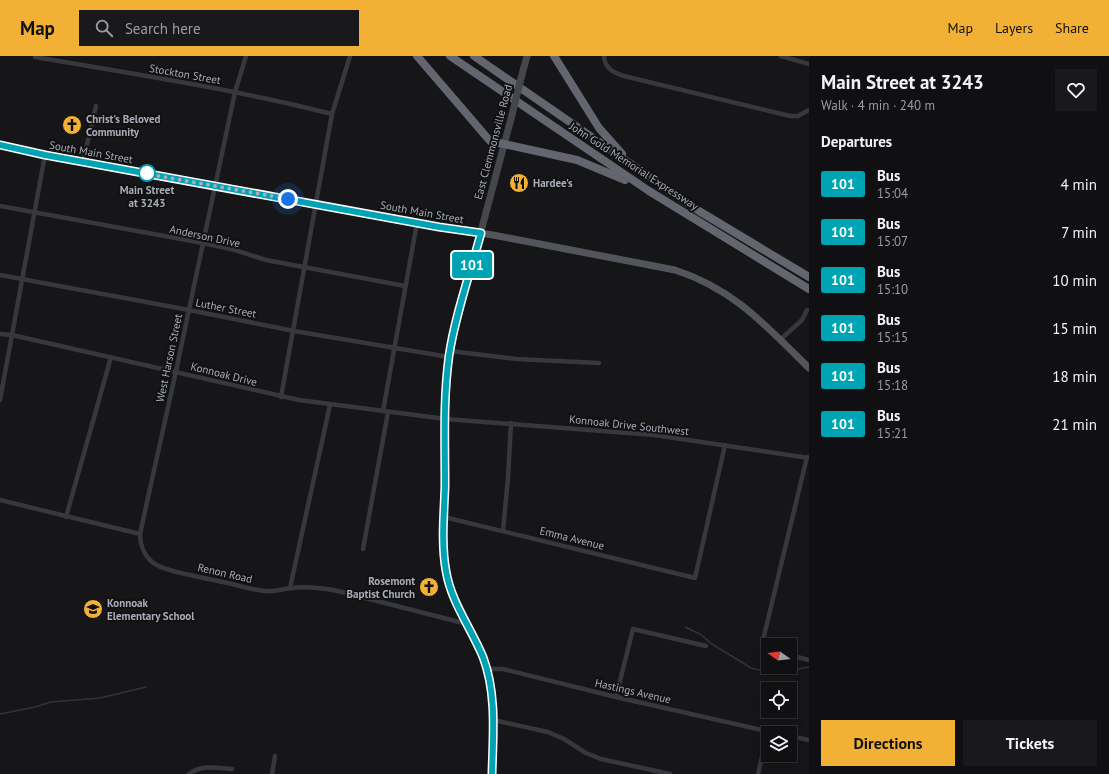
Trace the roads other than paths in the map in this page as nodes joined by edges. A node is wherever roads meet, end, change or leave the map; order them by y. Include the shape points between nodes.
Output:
1 (246, 56) edge
2 (350, 56) edge
3 (418, 56) edge
4 (450, 56) edge
5 (474, 56) edge
6 (527, 56) edge
7 (554, 56) edge
8 (604, 56) edge
9 (781, 56) edge
10 (35, 57) edge
11 (809, 64) edge
12 (235, 92) junction
13 (96, 106) dead end
14 (809, 110) edge
15 (332, 114) junction
16 (504, 144) junction
17 (0, 145) edge
18 (45, 155) junction
19 (83, 162) junction
20 (640, 171) junction
21 (216, 186) junction
22 (649, 191) junction
23 (316, 204) junction
24 (0, 206) edge
25 (34, 212) junction
26 (417, 223) junction
27 (481, 233) junction
28 (203, 243) junction
29 (305, 268) junction
30 (0, 275) edge
31 (809, 277) edge
32 (22, 279) junction
33 (405, 286) junction
34 (809, 289) edge
35 (189, 310) junction
36 (807, 310) dead end
37 (294, 331) junction
38 (0, 334) edge
39 (12, 335) junction
40 (781, 339) junction
41 (394, 348) junction
42 (450, 354) junction
43 (110, 357) junction
44 (599, 363) dead end
45 (809, 368) edge
46 (176, 371) junction
47 (281, 397) junction
48 (0, 400) edge
49 (330, 405) junction
50 (385, 412) junction
51 (446, 419) junction
52 (511, 423) junction
53 (725, 445) junction
54 (808, 457) edge
55 (0, 500) edge
56 (66, 517) junction
57 (444, 517) junction
58 (503, 531) junction
59 (140, 534) junction
60 (363, 548) dead end
61 (290, 588) junction
62 (467, 624) junction
63 (763, 638) edge
64 (706, 646) dead end
65 (797, 657) edge
66 (809, 660) edge
67 (487, 671) junction
68 (616, 697) junction
69 (493, 720) junction
70 (761, 729) edge
71 (797, 737) edge
72 (809, 740) edge
73 (275, 756) dead end
74 (761, 761) edge
75 (232, 769) dead end
76 (189, 774) edge
77 (272, 774) edge
78 (492, 774) edge
79 (670, 774) edge
80 (758, 774) edge

1 - 12 street, West Harson Street
2 - 15 street
3 - 16 highway via 487,138
4 - 22 highway, John Gold Memorial Expressway
5 - 20 highway, John Gold Memorial Expressway
6 - 16 main road, East Clemmonsville Road, bridge
7 - 20 highway via 599,128 616,149
8 - 14 street via 609,68 628,77 790,116 798,116
9 - 11 street
10 - 12 street, Stockton Street
12 - 15 street, Stockton Street
12 - 21 street, West Harson Street
13 - 19 street
15 - 23 street
16 - 22 highway via 577,160
16 - 27 main road, East Clemmonsville Road
17 - 18 main road, South Main Street
18 - 19 main road, South Main Street
18 - 25 street
19 - 21 main road, South Main Street
20 - 31 highway, John Gold Memorial Expressway via 699,211
21 - 23 main road, South Main Street
21 - 28 street, West Harson Street
22 - 34 highway, John Gold Memorial Expressway
23 - 26 main road, South Main Street
23 - 29 street
24 - 25 street, Anderson Drive
25 - 28 street, Anderson Drive
25 - 32 street
26 - 27 main road, South Main Street
26 - 33 street
27 - 40 main road, South Main Street via 667,268 688,275 732,297
27 - 42 main road, East Clemmonsville Road
28 - 29 street, Anderson Drive
28 - 35 street, West Harson Street
29 - 33 street, Anderson Drive
29 - 37 street
30 - 32 street, Luther Street
32 - 35 street, Luther Street
32 - 39 street
33 - 41 street
35 - 37 street, Luther Street
35 - 46 street, West Harson Street
36 - 40 street via 799,323
37 - 41 street, Luther Street
37 - 47 street
38 - 39 street, Konnoak Drive
39 - 43 street, Konnoak Drive
39 - 48 street
40 - 45 main road, South Main Street
41 - 42 street, Luther Street
41 - 50 street
42 - 44 street, Luther Street
42 - 51 main road, East Clemmonsville Road
43 - 46 street, Konnoak Drive
43 - 56 street
46 - 47 street, Konnoak Drive
46 - 59 street, West Harson Street
47 - 49 street, Konnoak Drive
49 - 50 street, Konnoak Drive
49 - 61 street
50 - 51 street, Konnoak Drive
50 - 60 street
51 - 52 street, Konnoak Drive Southwest
51 - 57 main road, East Clemmonsville Road
52 - 53 street, Konnoak Drive Southwest via 654,435
52 - 58 street
53 - 54 street, Konnoak Drive Southwest
53 - 58 street, Emma Avenue via 695,578
54 - 63 street
55 - 56 street
56 - 59 street
57 - 58 street, Emma Avenue
57 - 62 main road, East Clemmonsville Road via 443,547 446,572 450,589
59 - 61 street, Renon Road via 144,552 152,562 166,569 263,591
61 - 62 street, Renon Road via 317,587 338,591
62 - 67 main road, East Clemmonsville Road
64 - 68 street via 633,629
65 - 66 street
67 - 68 street, Hastings Avenue via 503,669
67 - 69 main road, East Clemmonsville Road via 492,695
68 - 70 street, Hastings Avenue
69 - 78 main road, East Clemmonsville Road
69 - 79 street via 548,732 600,759
71 - 72 street
73 - 77 street
74 - 80 street
75 - 76 street via 203,767

